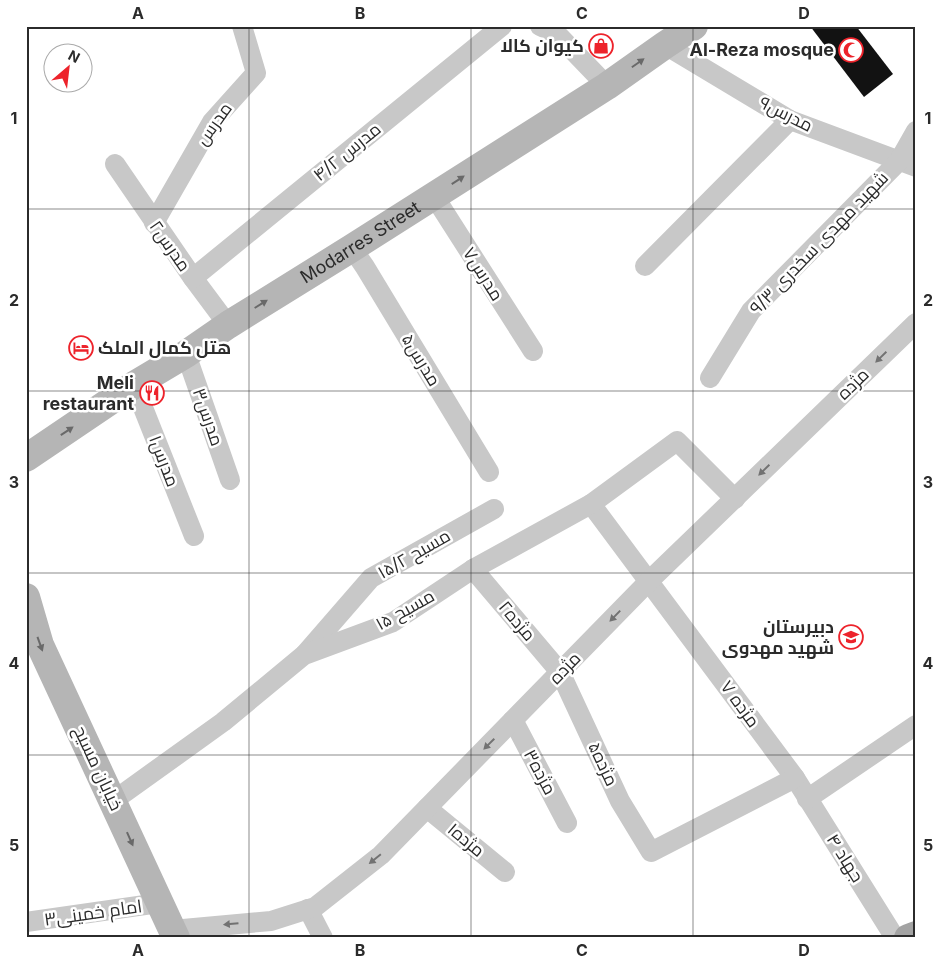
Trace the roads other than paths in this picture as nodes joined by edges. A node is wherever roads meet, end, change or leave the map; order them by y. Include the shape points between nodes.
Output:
1 (242, 26) edge
2 (502, 26) edge
3 (540, 26) edge
4 (694, 26) edge
5 (665, 45) junction
6 (607, 86) junction
7 (790, 120) junction
8 (916, 131) edge
9 (114, 164) dead end
10 (907, 164) edge
11 (434, 196) junction
12 (154, 223) junction
13 (352, 248) junction
14 (646, 266) dead end
15 (193, 278) junction
16 (916, 324) edge
17 (228, 326) junction
18 (533, 351) dead end
19 (186, 354) junction
20 (710, 378) dead end
21 (134, 385) junction
22 (26, 458) edge
23 (489, 472) dead end
24 (230, 480) dead end
25 (735, 499) junction
26 (591, 504) junction
27 (494, 509) dead end
28 (194, 536) dead end
29 (473, 569) junction
30 (649, 581) junction
31 (26, 597) edge
32 (304, 655) junction
33 (560, 672) junction
34 (513, 720) junction
35 (916, 725) edge
36 (794, 778) junction
37 (808, 799) junction
38 (113, 801) junction
39 (427, 808) junction
40 (567, 823) dead end
41 (505, 872) dead end
42 (160, 903) junction
43 (308, 909) junction
44 (26, 922) edge
45 (174, 934) edge
46 (916, 935) edge
47 (323, 938) edge
48 (895, 938) edge
49 (908, 938) edge

1 - 12 street, مدرس via 256,74 212,122
2 - 15 street, مدرس ۴/۲
3 - 6 street via 557,34
4 - 5 main road, Modarres Street
6 -> 5 main road, Modarres Street
5 - 7 street, مدرس۹
11 -> 6 main road, Modarres Street
7 - 10 street, مدرس۹
7 - 14 street
8 - 10 street, شهید مهدی سخدری ۹/۳
9 - 12 street, مدرس۲
10 - 20 street, شهید مهدی سخدری ۹/۳ via 751,311
11 - 13 main road, Modarres Street
11 - 18 street, مدرس۷
12 - 15 street, مدرس۲
17 -> 13 main road, Modarres Street
13 - 23 street, مدرس۵
15 - 17 street, مدرس۲
16 -> 25 street, مژده
17 - 19 main road, Modarres Street
19 - 21 main road, Modarres Street
19 - 24 street, مدرس۳
22 -> 21 main road, Modarres Street
21 - 28 street, مدرس۱
25 - 26 street, مسیح ۱۵ via 677,441
25 - 30 street, مژده
26 - 29 street, مسیح ۱۵
26 - 30 street, مژده ۷
27 - 32 street, مسیح ۱۵/۲ via 371,578
29 - 32 street, مسیح ۱۵ via 393,622
29 - 33 street, مژده۲
30 -> 33 street, مژده
30 - 36 street, مژده ۷
31 -> 38 main road, خیابان مسیح via 40,645
32 - 38 street, مسیح ۱۵ via 223,722
33 - 34 street, مژده
33 - 36 street, مژده۵ via 620,801 651,852
34 -> 39 street, مژده
34 - 40 street, مژده۳
35 - 37 street
36 - 37 street, جهاد ۴
37 - 48 street, جهاد ۴
38 -> 42 main road, خیابان مسیح
39 - 41 street, مژده۱
39 -> 43 street, مژده via 381,855 316,907
42 - 44 street, امام خمینی۳
42 - 45 main road, خیابان مسیح
43 -> 45 street, مژده via 272,921
43 - 47 street
46 - 49 main road

